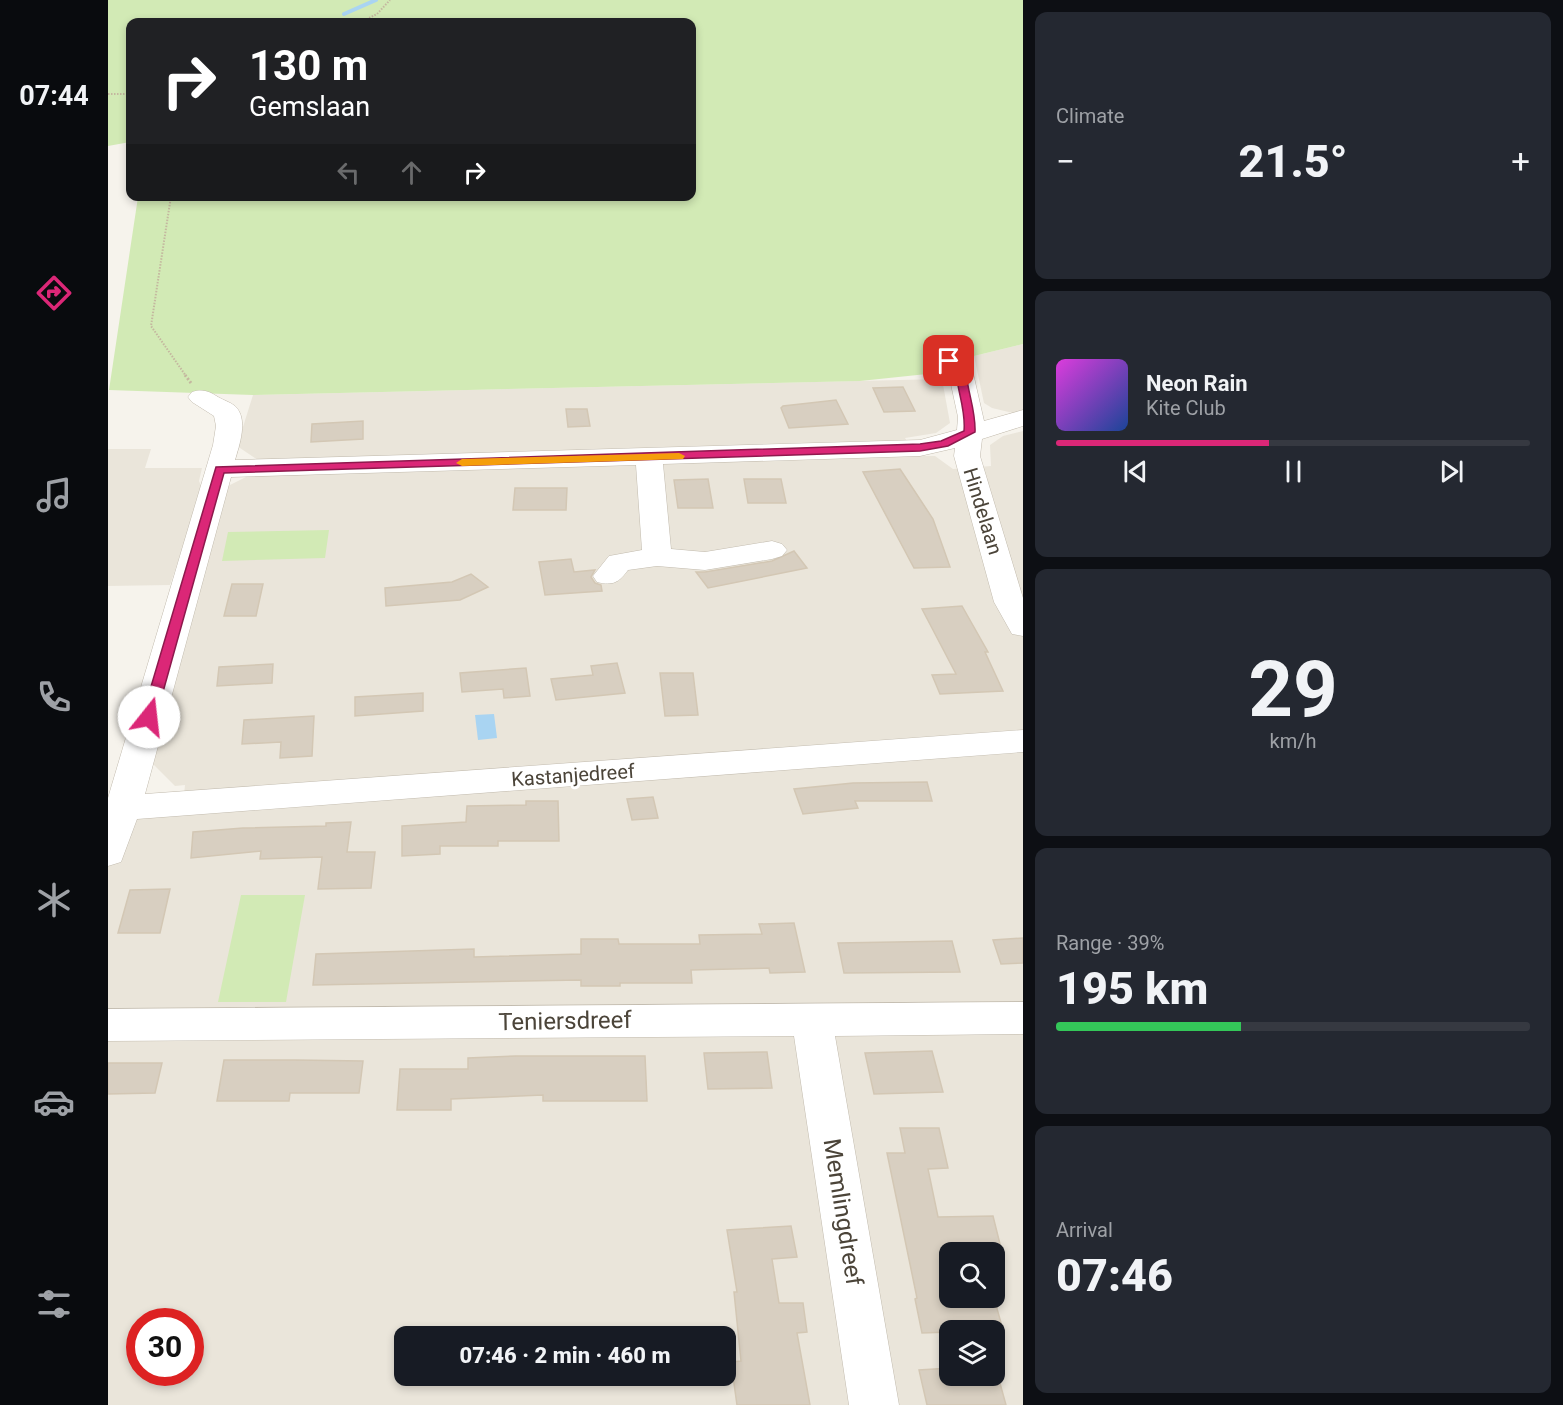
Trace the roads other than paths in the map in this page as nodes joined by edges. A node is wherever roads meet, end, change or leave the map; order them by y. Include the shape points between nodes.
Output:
1 (949, 361) dead end
2 (201, 397) road end
3 (1023, 418) edge
4 (970, 432) junction
5 (223, 457) junction
6 (649, 458) junction
7 (772, 550) dead end
8 (657, 557) junction
9 (1010, 560) edge
10 (608, 576) dead end
11 (1023, 627) edge
12 (1023, 741) edge
13 (123, 808) junction
14 (108, 851) edge
15 (1023, 1018) edge
16 (812, 1019) junction
17 (108, 1025) edge
18 (874, 1405) edge

1 - 4 street, Hindelaan via 961,373 971,417
2 - 5 street via 226,412 229,426
3 - 4 street
4 - 6 street via 944,444 920,448
4 - 9 street, Hindelaan via 967,456
5 - 6 street
5 - 13 street
6 - 8 street
7 - 8 street via 705,561
8 - 10 street via 619,562
9 - 11 street, Hindelaan via 1009,602
12 - 13 street, Kastanjedreef
13 - 14 street
15 - 16 street, Teniersdreef
16 - 17 street, Teniersdreef
16 - 18 street, Memlingdreef

